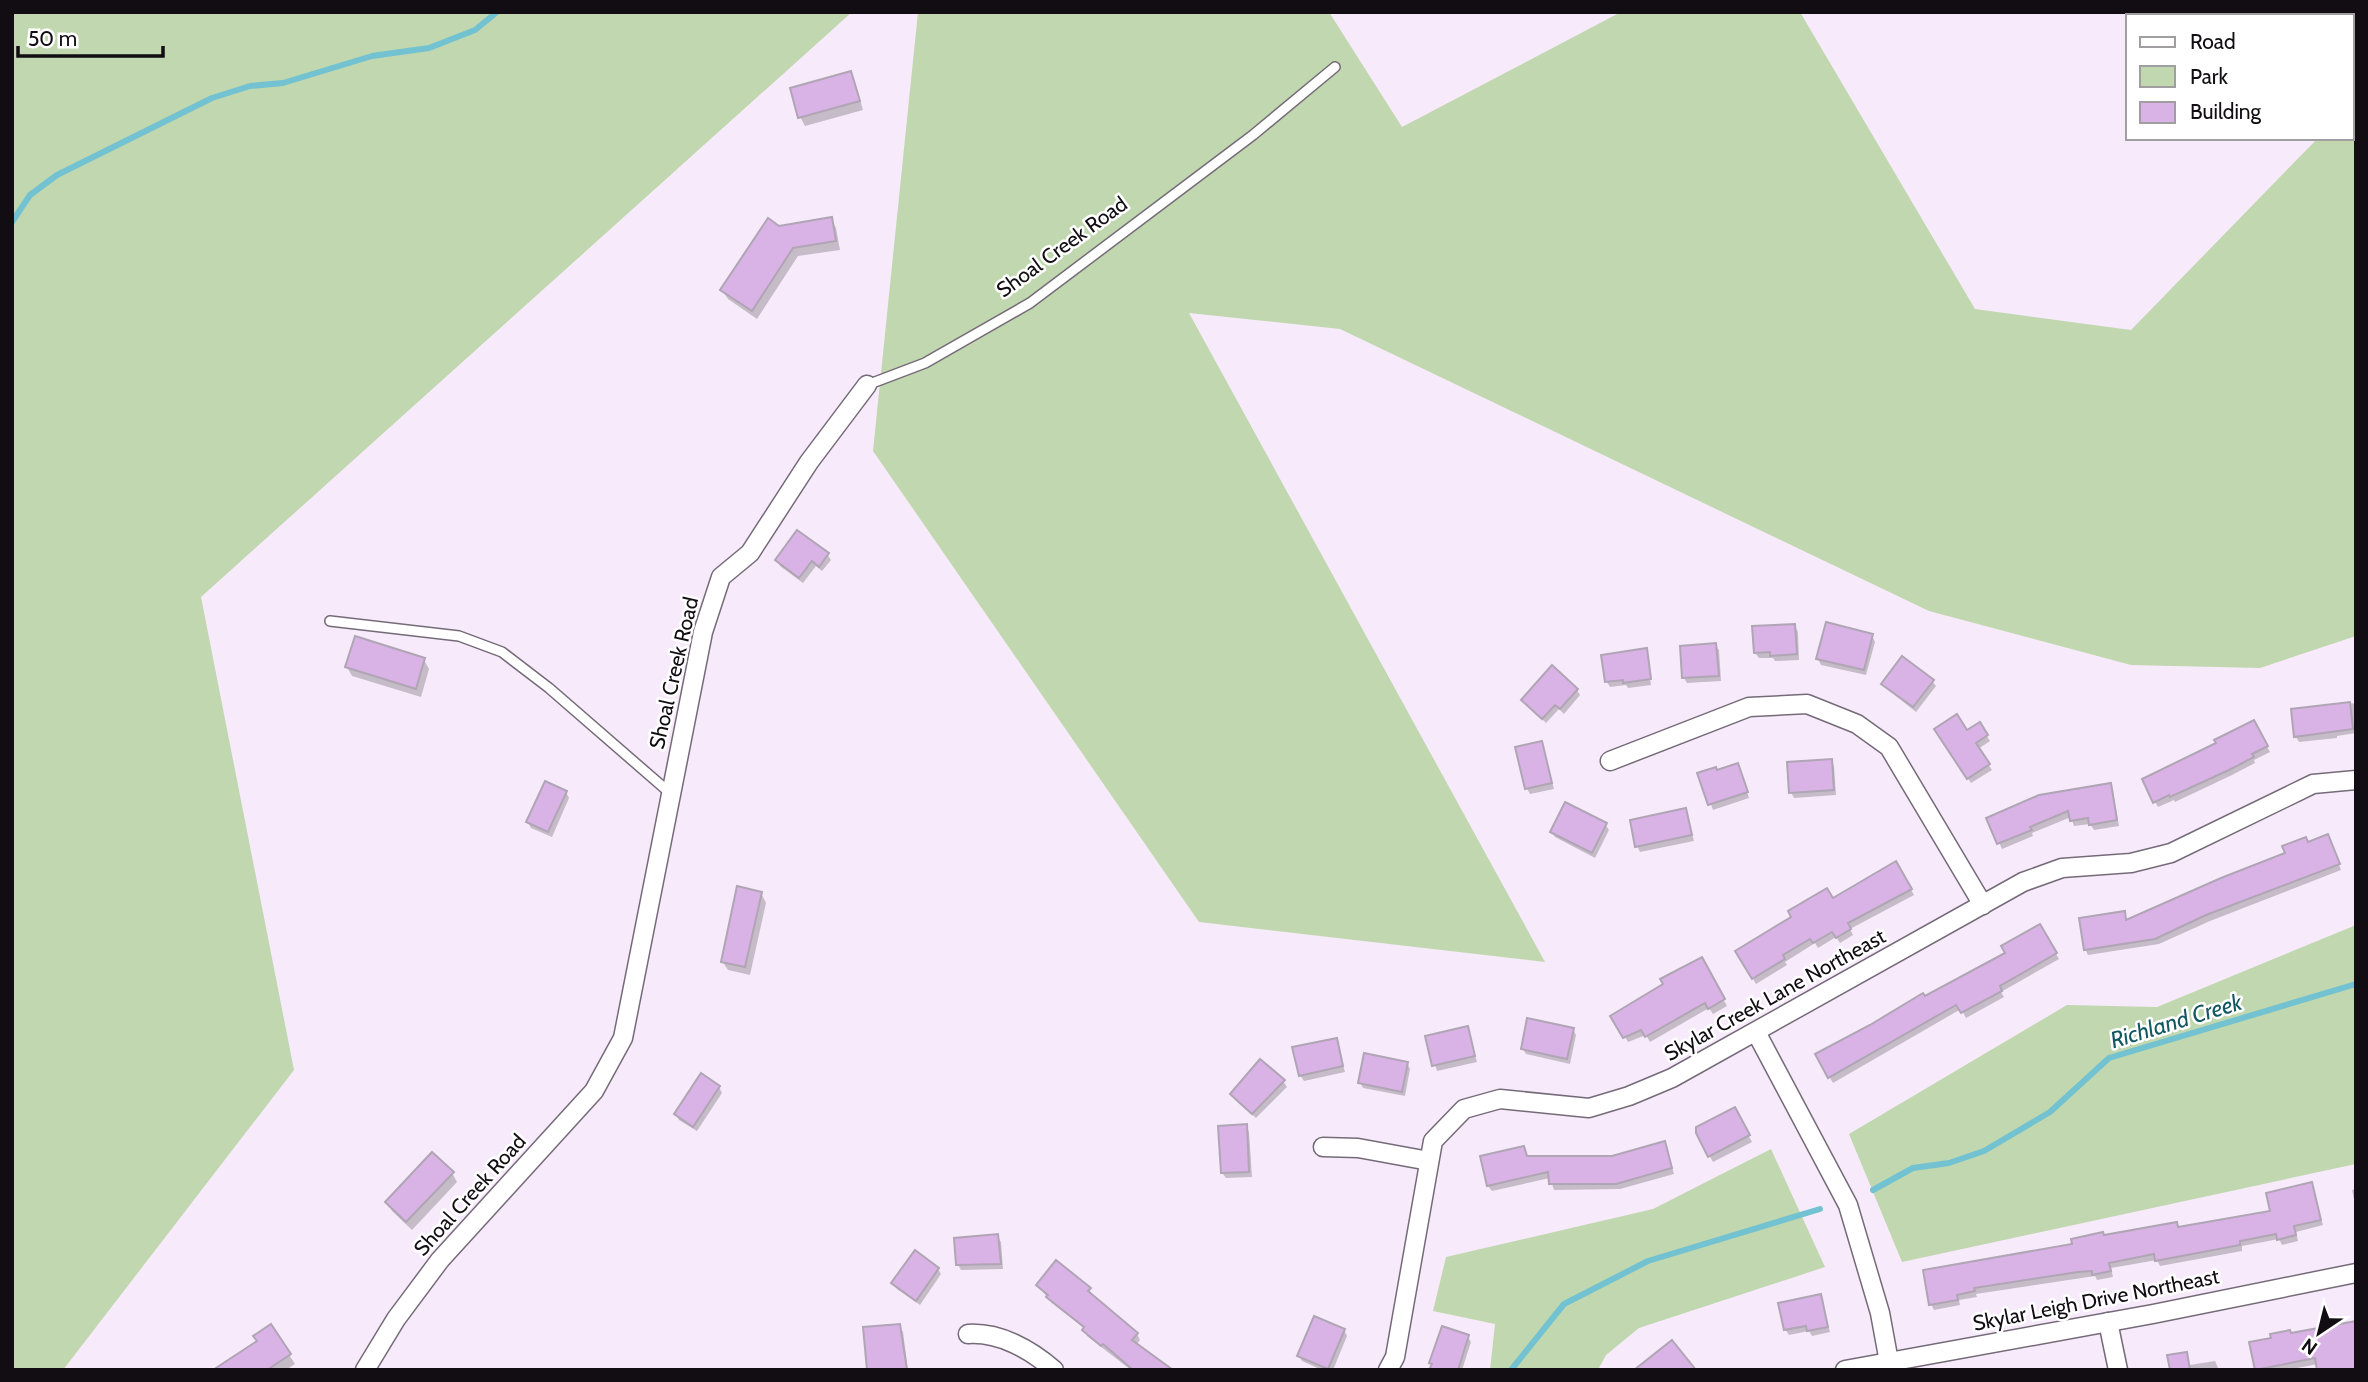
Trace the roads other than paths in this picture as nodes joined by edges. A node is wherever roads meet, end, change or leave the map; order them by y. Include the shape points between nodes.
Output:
1 (1335, 66) dead end
2 (867, 385) joint
3 (330, 621) dead end
4 (1610, 761) dead end
5 (2356, 780) edge
6 (670, 793) junction
7 (1983, 905) junction
8 (1756, 1032) junction
9 (1323, 1147) dead end
10 (1429, 1161) junction
11 (2356, 1273) edge
12 (2108, 1322) junction
13 (968, 1334) dead end
14 (1889, 1362) junction
15 (365, 1370) edge
16 (1054, 1370) edge
17 (1388, 1370) edge
18 (1844, 1370) edge
19 (2118, 1370) edge

1 - 2 lane, Shoal Creek Road via 1253,135 1030,303 926,363
2 - 6 street, Shoal Creek Road via 809,462 750,553 721,577 703,632
3 - 6 lane via 459,636 502,652
4 - 7 street via 1749,707 1807,704 1857,724 1889,747
5 - 7 street, Skylar Creek Lane Northeast via 2313,784 2171,853 2131,863 2062,868 2023,882
6 - 15 street, Shoal Creek Road via 617,1049 594,1091 440,1260
7 - 8 street, Skylar Creek Lane Northeast
8 - 10 street, Skylar Creek Lane Northeast via 1672,1078 1589,1108 1500,1099 1464,1110 1433,1141
8 - 14 street via 1848,1205 1880,1313
9 - 10 street via 1358,1148
10 - 17 street, Skylar Creek Lane Northeast via 1395,1357
11 - 12 street, Skylar Leigh Drive Northeast
12 - 14 street, Skylar Leigh Drive Northeast
12 - 19 street
13 - 16 street via 983,1333 1009,1341
14 - 18 street, Skylar Leigh Drive Northeast

